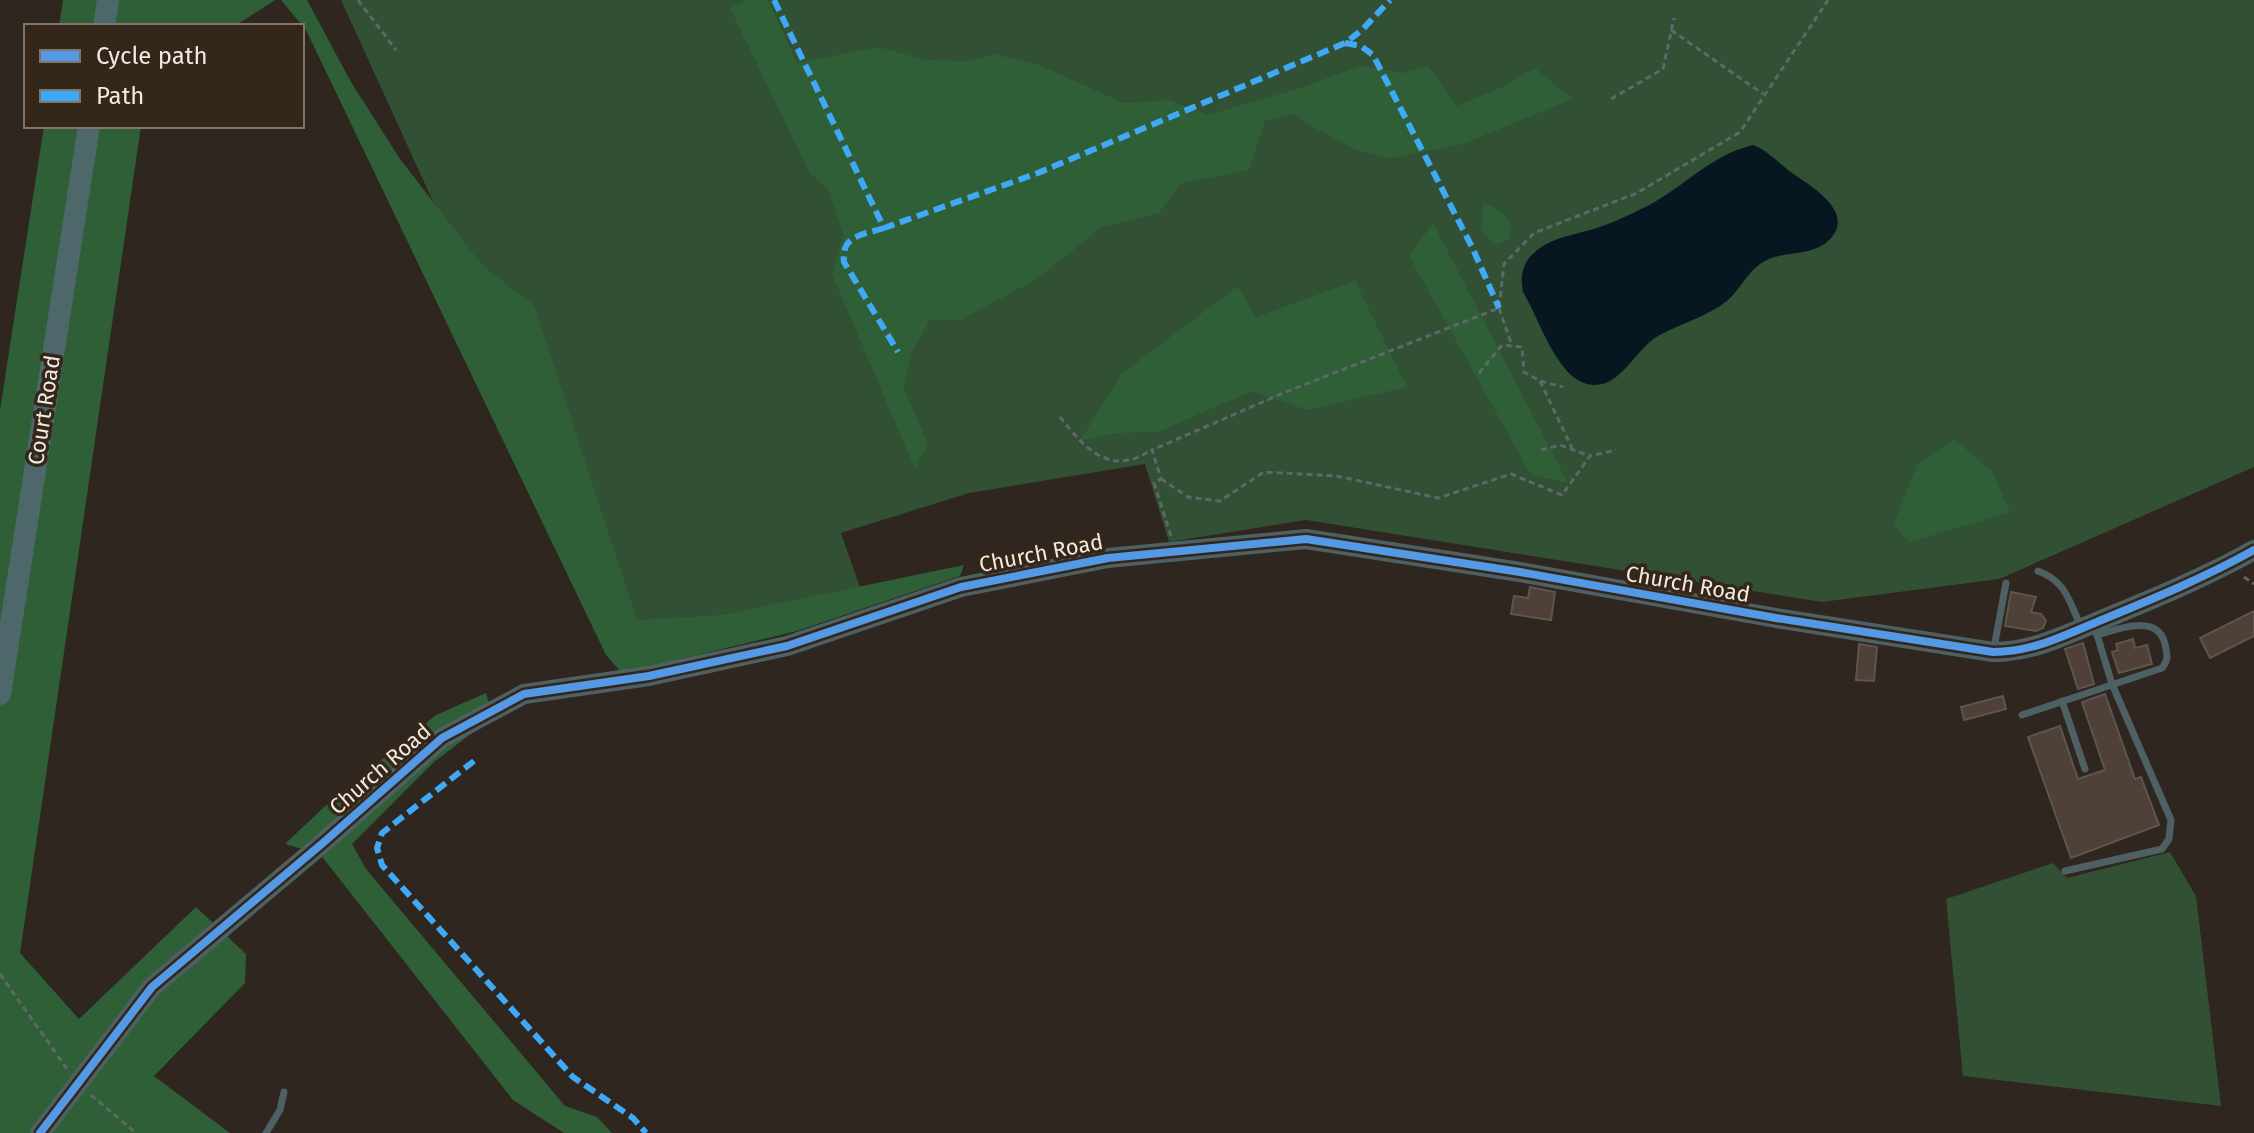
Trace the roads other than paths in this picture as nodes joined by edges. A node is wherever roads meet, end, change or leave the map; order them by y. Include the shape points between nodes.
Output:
1 (108, 0) edge
2 (104, 24) edge
3 (89, 128) edge
4 (2254, 550) edge
5 (2038, 571) dead end
6 (2006, 583) dead end
7 (2091, 629) junction
8 (1993, 652) junction
9 (2112, 684) junction
10 (0, 694) edge
11 (2062, 701) junction
12 (2022, 715) dead end
13 (2085, 769) dead end
14 (2065, 871) dead end
15 (284, 1092) dead end
16 (40, 1133) edge
17 (266, 1133) edge

1 - 2 main road
3 - 10 main road, Court Road
4 - 7 street, Church Road
5 - 7 lane via 2062,585
6 - 8 lane
7 - 8 street, Church Road via 2029,649
7 - 9 lane
7 - 9 lane via 2149,626 2163,634 2162,668
8 - 16 street, Church Road via 1306,539 1108,558 961,587 787,646 649,676 524,694 442,738 152,987
9 - 11 lane
9 - 14 lane via 2171,820 2169,839 2162,849
11 - 12 lane
11 - 13 lane
15 - 17 lane

